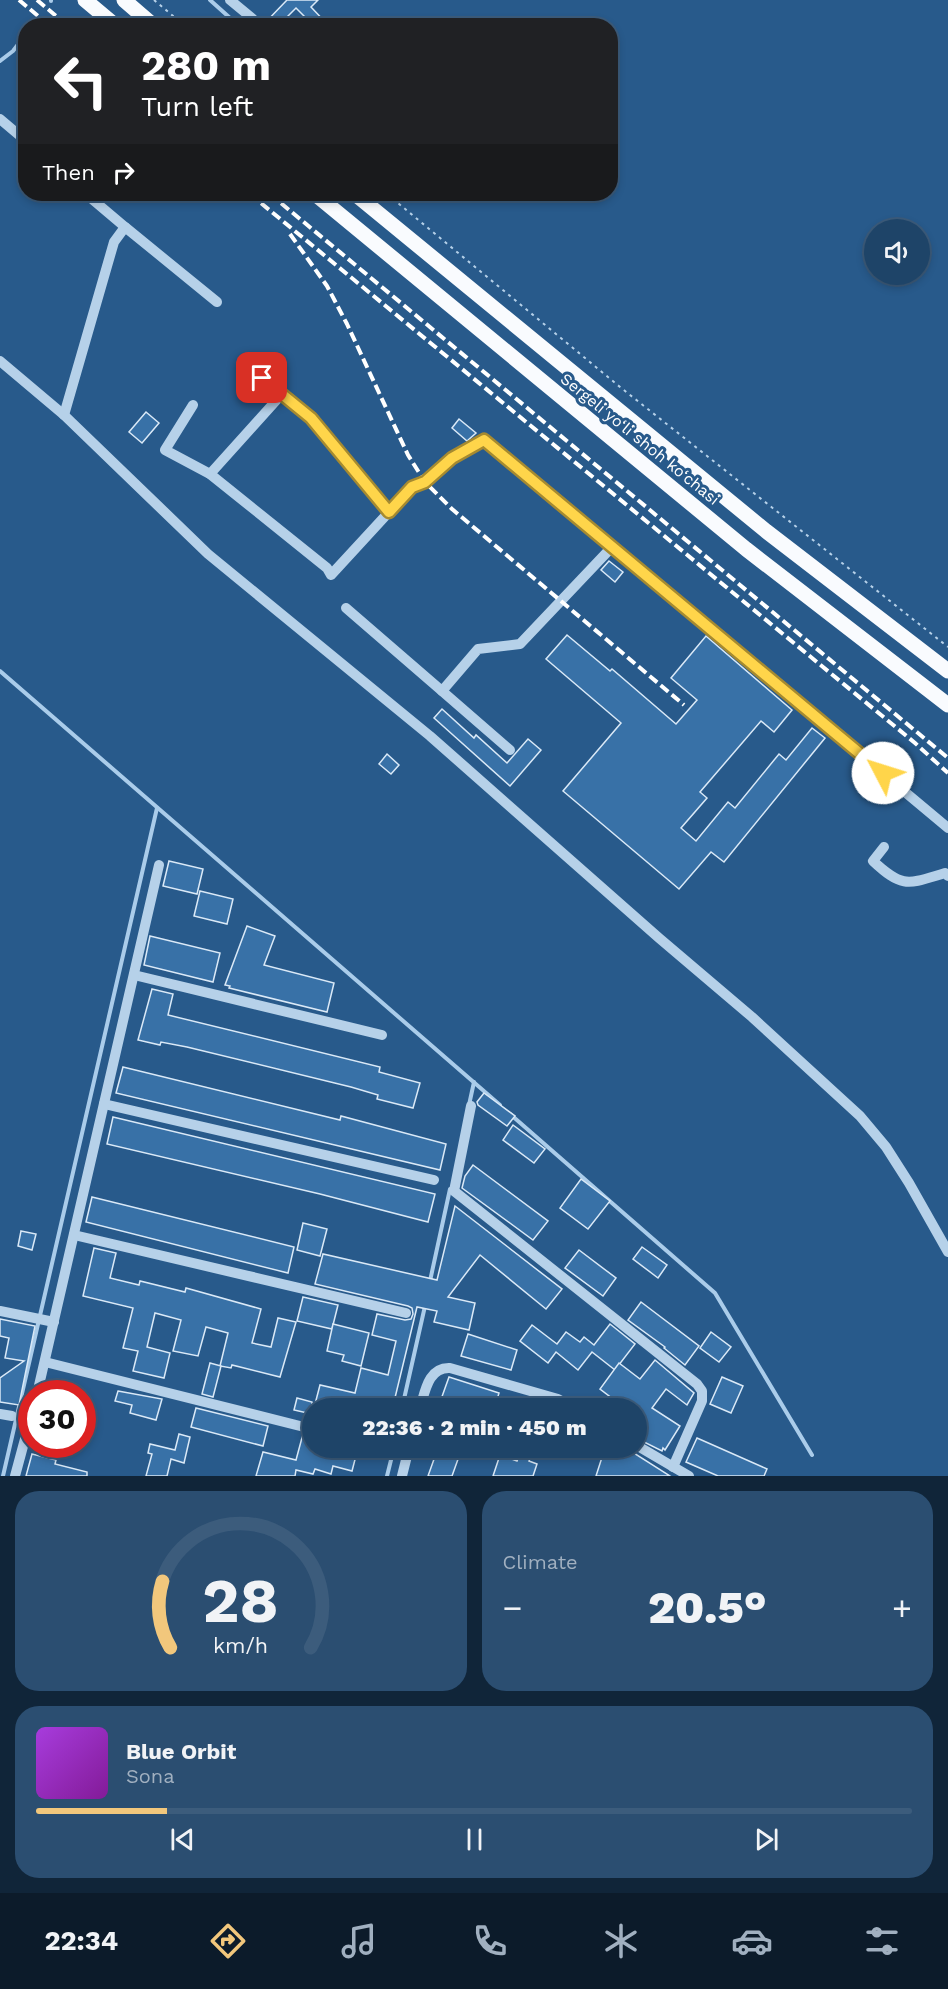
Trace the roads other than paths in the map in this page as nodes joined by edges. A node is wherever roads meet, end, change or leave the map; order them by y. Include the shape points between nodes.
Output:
1 (85, 0) edge
2 (124, 0) edge
3 (230, 0) edge
4 (106, 18) edge
5 (145, 18) edge
6 (252, 18) edge
7 (0, 119) edge
8 (18, 134) edge
9 (95, 201) edge
10 (323, 201) edge
11 (363, 201) edge
12 (125, 226) junction
13 (217, 302) dead end
14 (0, 361) edge
15 (262, 378) dead end
16 (282, 394) junction
17 (193, 405) dead end
18 (64, 415) junction
19 (210, 474) junction
20 (389, 512) junction
21 (611, 548) junction
22 (346, 608) dead end
23 (948, 671) edge
24 (442, 691) junction
25 (948, 705) edge
26 (510, 750) dead end
27 (948, 828) edge
28 (884, 847) dead end
29 (159, 864) dead end
30 (948, 876) edge
31 (134, 975) junction
32 (382, 1035) dead end
33 (104, 1104) junction
34 (471, 1106) dead end
35 (434, 1180) dead end
36 (74, 1234) junction
37 (948, 1252) edge
38 (0, 1311) edge
39 (406, 1313) dead end
40 (44, 1320) junction
41 (45, 1362) junction
42 (40, 1380) edge
43 (423, 1398) edge
44 (555, 1398) edge
45 (0, 1414) edge
46 (12, 1416) dead end
47 (302, 1426) edge
48 (647, 1452) edge
49 (20, 1458) edge
50 (407, 1458) edge
51 (673, 1467) junction
52 (15, 1476) edge
53 (402, 1476) edge
54 (689, 1476) edge

1 - 4 main road
2 - 5 main road
3 - 6 street
7 - 8 street
9 - 12 street
10 - 25 main road, Sergeli yo‘li shoh ko‘chasi via 746,549
11 - 23 main road, Sergeli yo‘li shoh ko‘chasi via 766,531
12 - 13 street
12 - 18 street via 114,242
14 - 18 street
15 - 16 street
16 - 19 street
16 - 20 street via 311,418
17 - 19 street via 165,450
18 - 37 street via 208,554 430,736 860,1116 886,1147
19 - 20 street via 331,575
20 - 21 street via 412,487 484,440
21 - 24 street via 520,644 478,649
21 - 27 street
22 - 24 street
24 - 26 street
28 - 30 street via 873,861 889,876 911,884 945,873
29 - 31 street
31 - 32 street
31 - 33 street
33 - 35 street
33 - 36 street
34 - 51 street via 454,1191 702,1390 702,1401
36 - 39 street
36 - 40 street
38 - 40 street
40 - 41 street
41 - 42 street
41 - 47 street
43 - 44 street via 428,1381 442,1367
45 - 46 street
48 - 51 street
49 - 52 street
50 - 53 street
51 - 54 street

